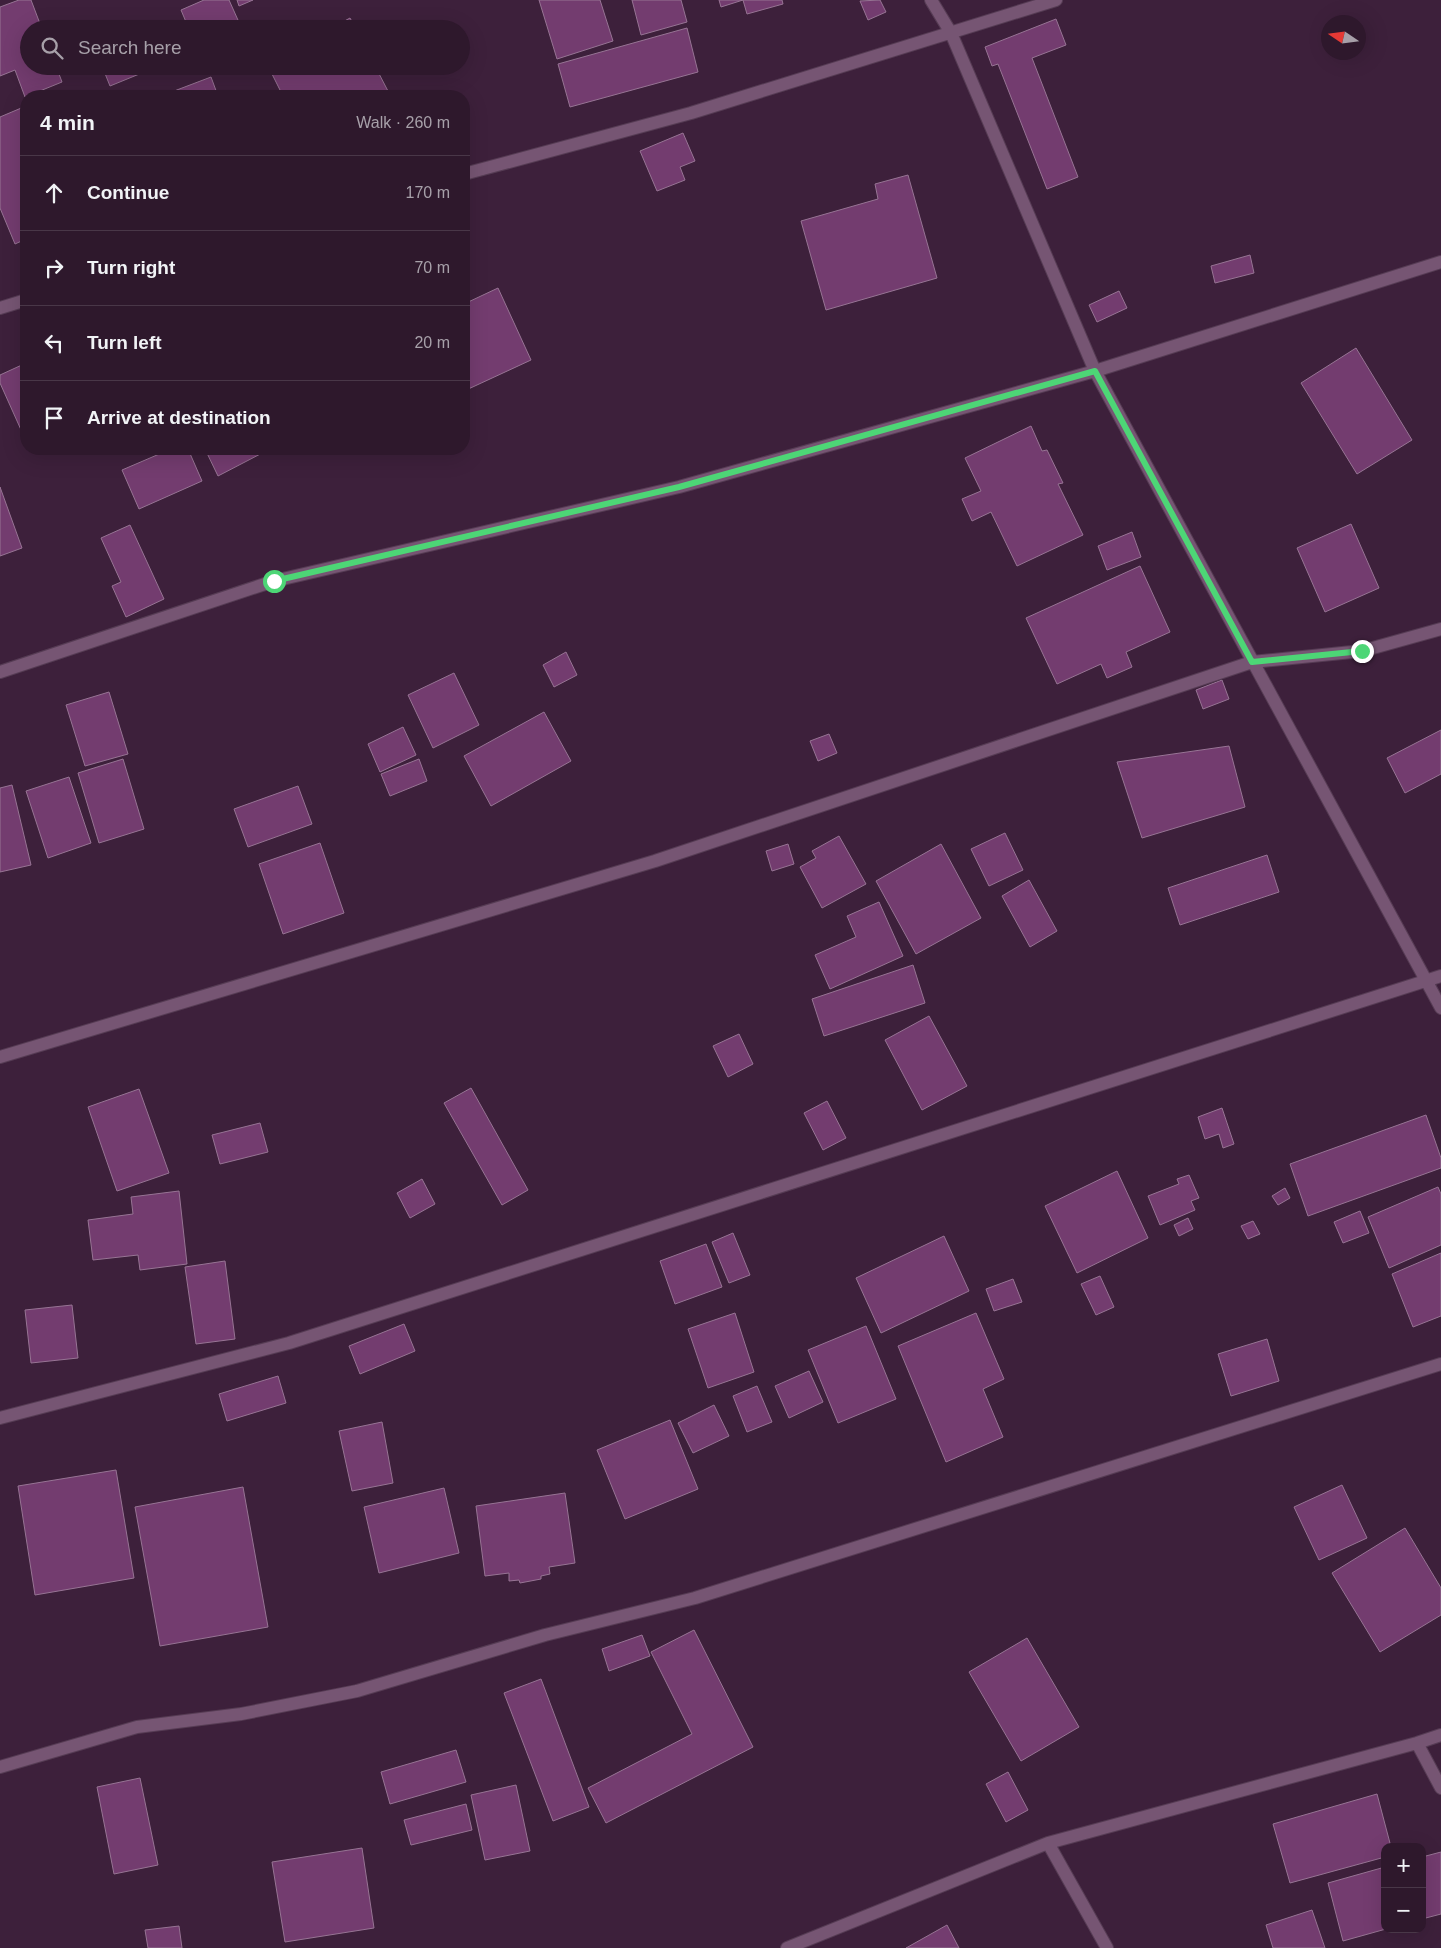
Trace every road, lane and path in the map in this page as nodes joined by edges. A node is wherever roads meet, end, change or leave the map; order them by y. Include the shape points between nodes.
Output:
1 (931, 0) edge
2 (1056, 0) edge
3 (950, 33) junction
4 (470, 172) edge
5 (1441, 262) edge
6 (20, 302) edge
7 (0, 308) edge
8 (1095, 371) junction
9 (1441, 629) edge
10 (1252, 662) junction
11 (0, 672) edge
12 (1441, 976) edge
13 (1427, 981) junction
14 (1441, 1008) edge
15 (0, 1057) edge
16 (1441, 1364) edge
17 (0, 1418) edge
18 (1441, 1735) edge
19 (1417, 1743) junction
20 (0, 1767) edge
21 (1441, 1788) edge
22 (1048, 1843) junction
23 (787, 1948) edge
24 (1107, 1948) edge

1 - 3 street
2 - 3 street
3 - 4 street via 691,113
3 - 8 street
5 - 8 street
6 - 7 street
8 - 10 street
8 - 11 street via 679,487 274,581
9 - 10 street via 1362,651
10 - 13 street
10 - 15 street via 655,862
12 - 13 street
13 - 14 street
13 - 17 street via 289,1343
16 - 20 street via 695,1598 545,1634 357,1691 242,1714 137,1727
18 - 19 street
19 - 21 street
19 - 22 street
22 - 23 street
22 - 24 street

